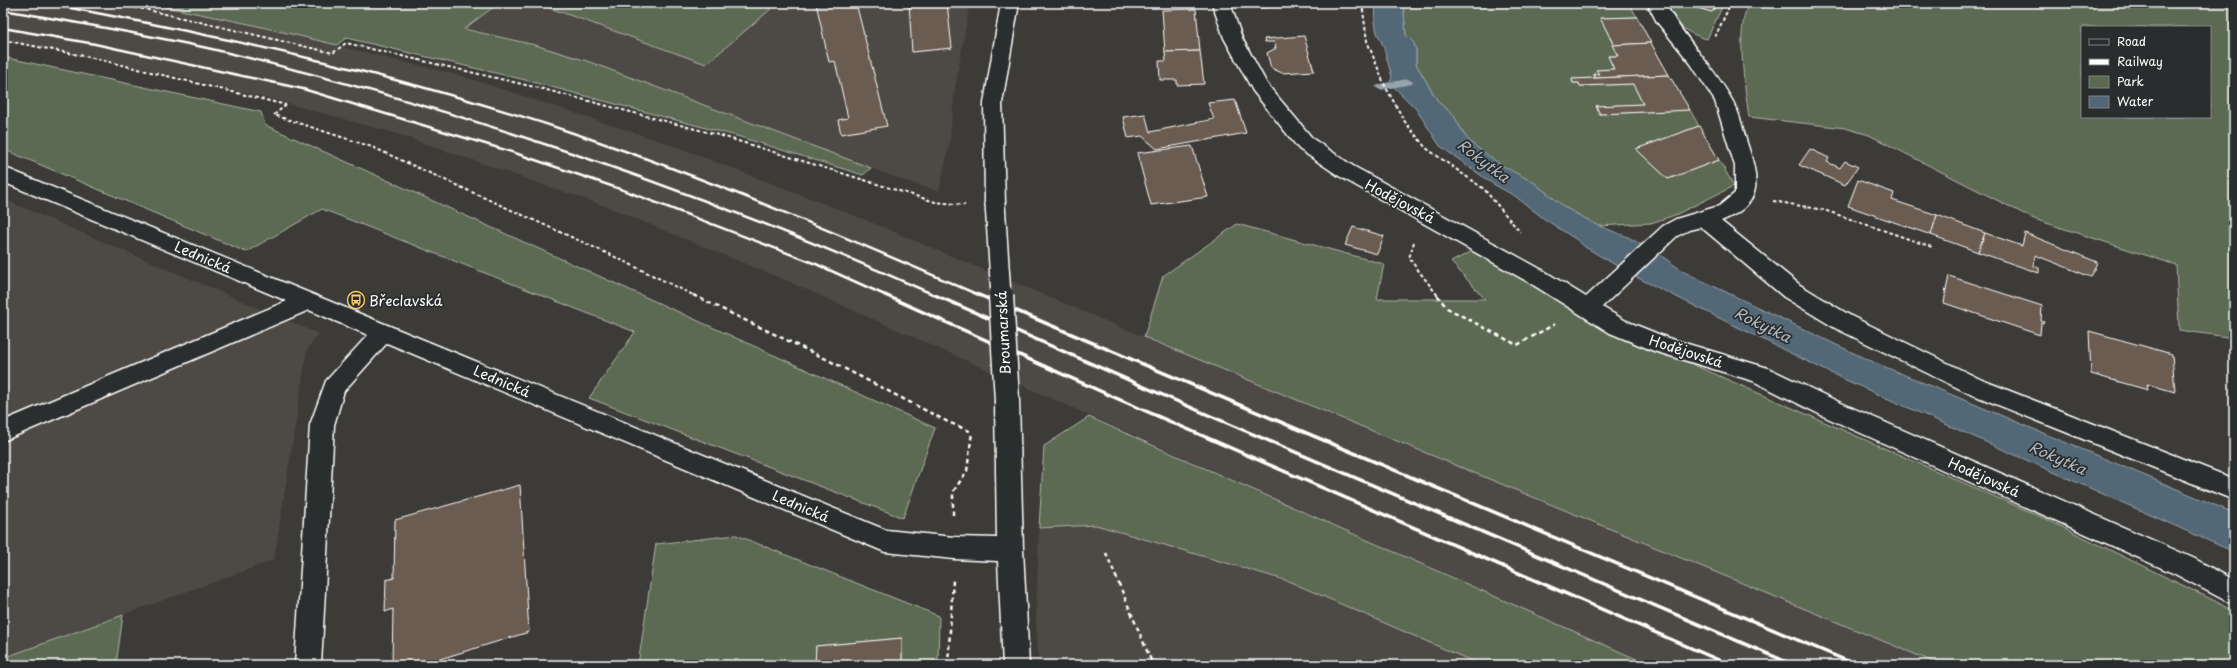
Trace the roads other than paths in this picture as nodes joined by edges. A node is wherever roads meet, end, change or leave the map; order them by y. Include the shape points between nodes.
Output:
1 (1010, 3) edge
2 (1221, 3) edge
3 (1656, 3) edge
4 (3, 174) edge
5 (1705, 219) junction
6 (309, 301) junction
7 (1588, 307) junction
8 (384, 332) junction
9 (3, 431) edge
10 (2234, 490) edge
11 (1010, 550) junction
12 (2234, 593) edge
13 (308, 665) edge
14 (1016, 665) edge

1 - 11 street, Broumarská, bridge via 993,103 995,203 1007,401
2 - 7 street, Hodějovská via 1233,38 1259,87 1306,144 1346,171
3 - 5 street via 1666,22 1698,61 1724,101 1745,166 1744,195 1726,211
4 - 6 street, Lednická
5 - 7 street via 1676,227 1654,243 1619,280
5 - 10 street via 1792,291 1843,322 1974,386
6 - 8 street, Lednická
6 - 9 street
7 - 12 street, Hodějovská via 1618,327 1662,345 1760,374 1831,409 2184,566
8 - 11 street, Lednická via 885,540 954,548
8 - 13 street via 334,387 322,425
11 - 14 street, Broumarská

